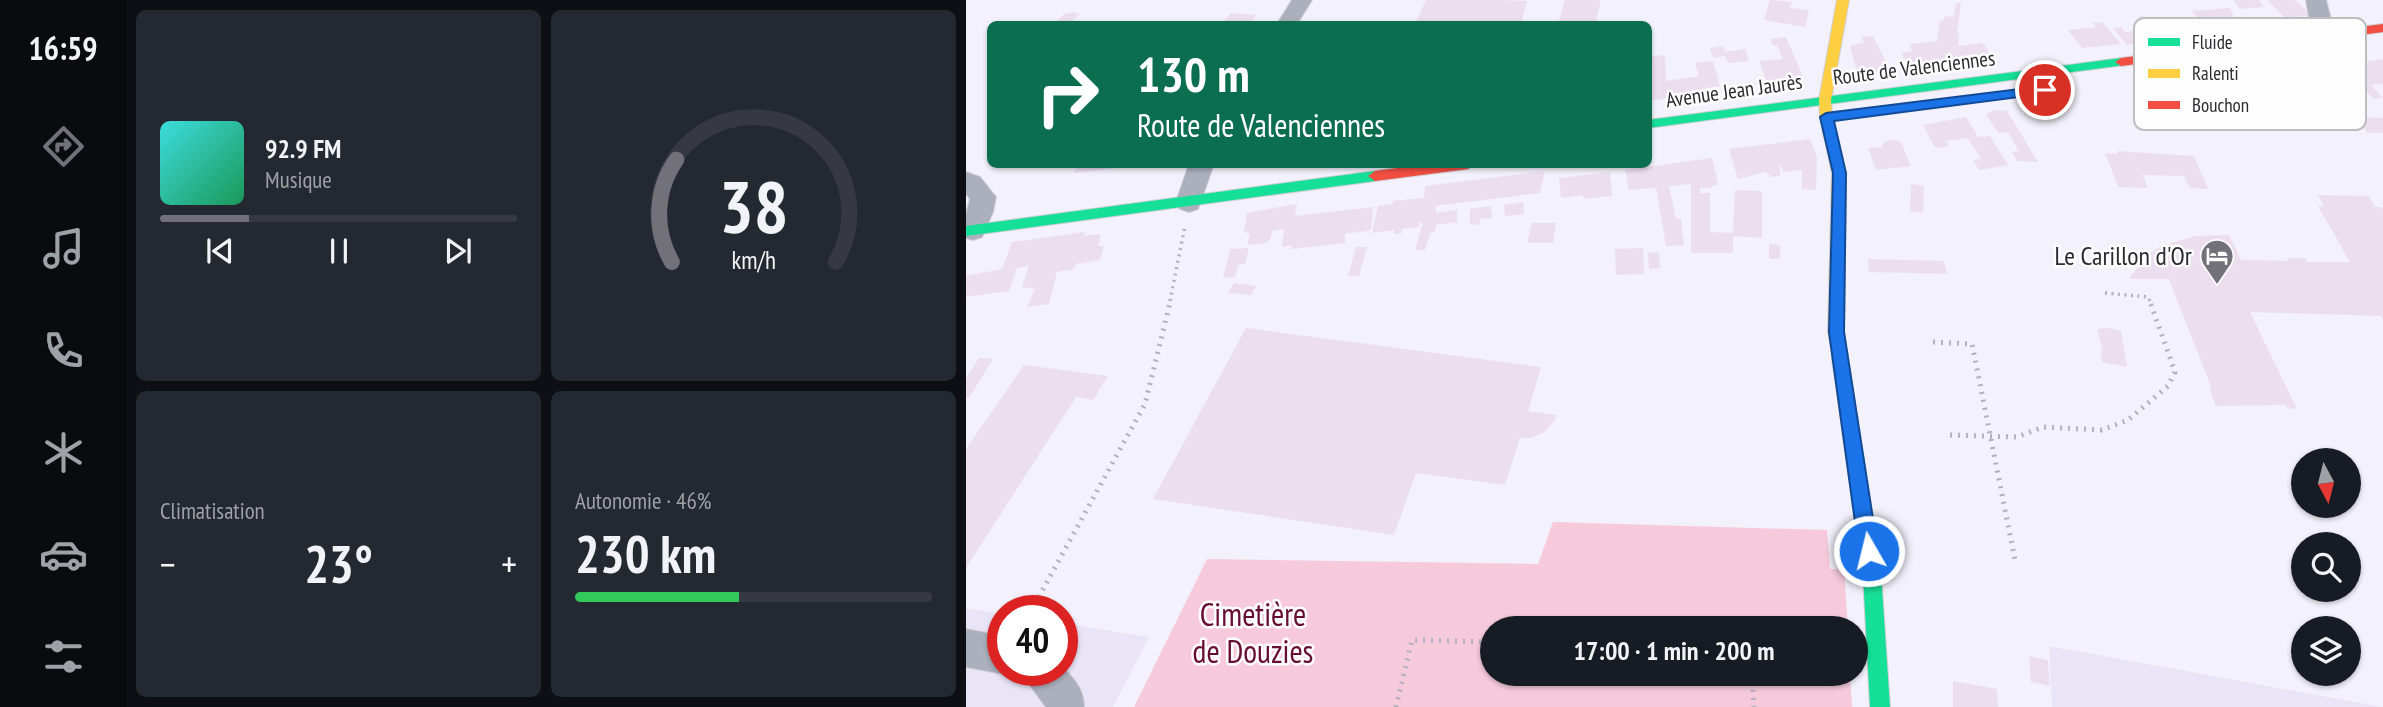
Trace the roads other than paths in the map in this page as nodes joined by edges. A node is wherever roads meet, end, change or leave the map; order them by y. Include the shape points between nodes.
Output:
1 (1302, 0) edge
2 (1843, 0) edge
3 (2316, 0) edge
4 (2320, 18) edge
5 (1289, 21) edge
6 (2383, 28) edge
7 (2366, 36) edge
8 (2134, 69) edge
9 (1825, 100) junction
10 (1716, 115) junction
11 (1820, 118) junction
12 (1652, 123) edge
13 (1721, 131) junction
14 (1673, 137) dead end
15 (1318, 168) edge
16 (1413, 168) edge
17 (966, 181) edge
18 (1195, 184) edge
19 (971, 222) edge
20 (966, 648) edge
21 (987, 652) edge
22 (1055, 686) edge
23 (1065, 707) edge
24 (1880, 707) edge

1 - 5 street
2 - 9 main road
3 - 4 street
6 - 7 main road, Route de Valenciennes
8 - 9 main road, Route de Valenciennes
9 - 10 main road, Avenue Jean Jaurès
9 - 11 main road
10 - 12 main road, Avenue Jean Jaurès
10 - 13 main road
11 - 13 main road, Avenue Jean Jaurès
11 - 24 main road via 1839,173 1836,332 1872,574
13 - 14 main road, Avenue Jean Jaurès
15 - 18 main road
16 - 18 main road
17 - 19 street via 983,197
18 - 19 main road
20 - 21 street
22 - 23 street via 1065,698

